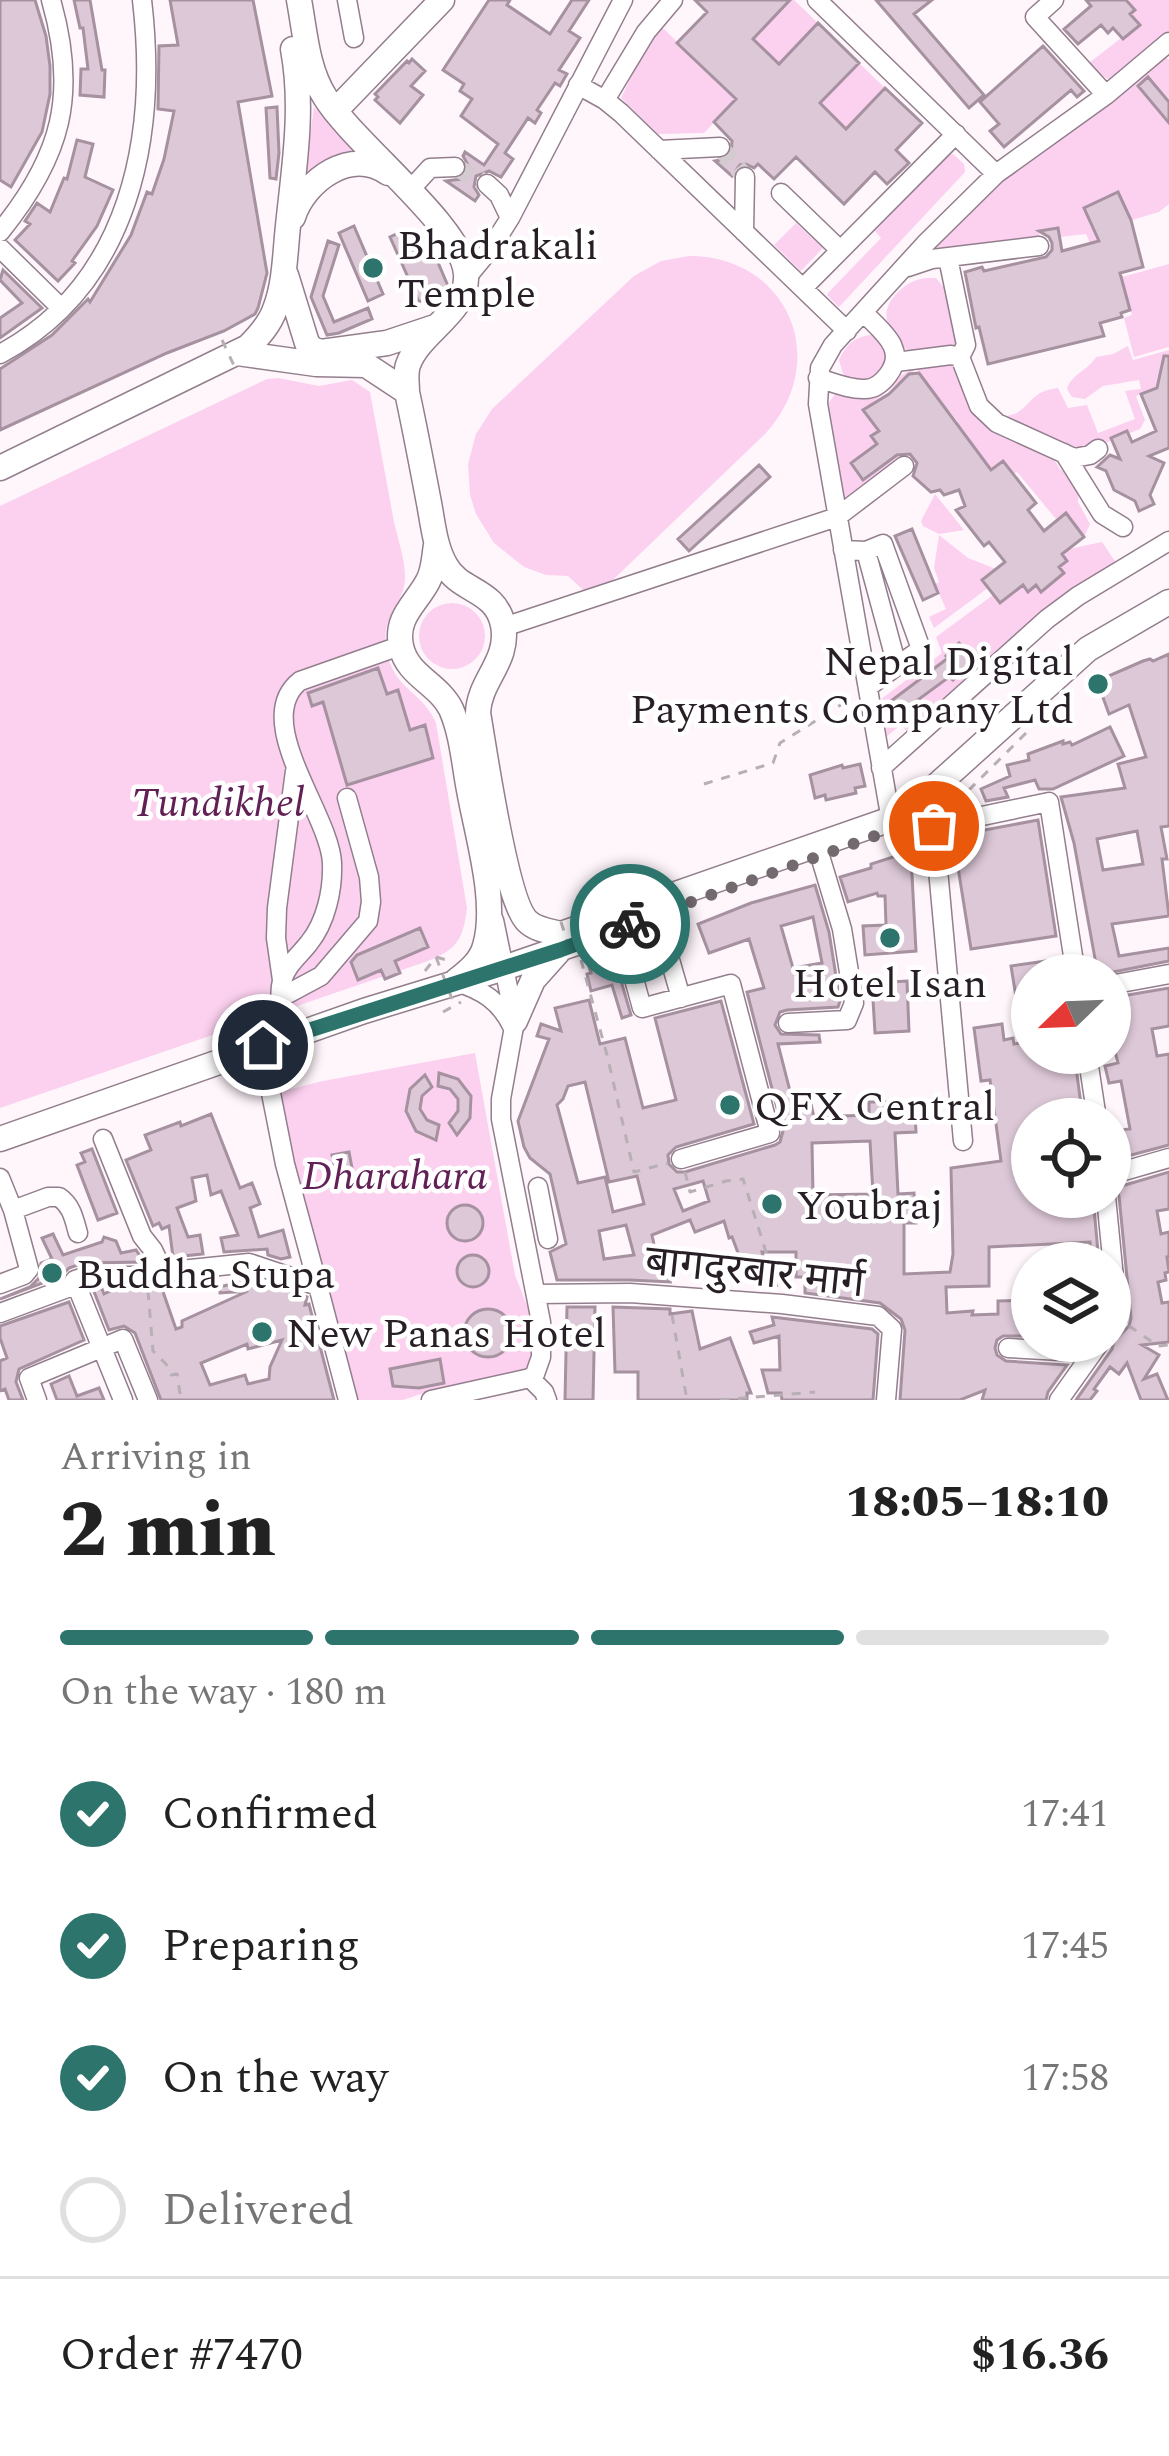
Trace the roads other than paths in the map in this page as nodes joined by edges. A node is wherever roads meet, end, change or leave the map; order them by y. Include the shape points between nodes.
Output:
1 (50, 0) edge
2 (142, 0) edge
3 (283, 0) edge
4 (299, 0) edge
5 (346, 0) edge
6 (442, 0) edge
7 (623, 0) edge
8 (673, 0) edge
9 (687, 0) edge
10 (818, 0) edge
11 (1021, 0) edge
12 (1054, 0) edge
13 (1035, 17) junction
14 (354, 38) dead end
15 (1169, 42) edge
16 (578, 86) junction
17 (1106, 95) junction
18 (605, 100) junction
19 (335, 111) junction
20 (956, 134) junction
21 (720, 147) dead end
22 (659, 150) junction
23 (455, 167) dead end
24 (997, 174) junction
25 (746, 177) tunnel mouth
26 (488, 184) tunnel mouth
27 (404, 186) junction
28 (782, 193) dead end
29 (510, 218) junction
30 (0, 232) edge
31 (744, 232) junction
32 (287, 236) junction
33 (1040, 246) dead end
34 (0, 248) edge
35 (840, 250) junction
36 (948, 258) junction
37 (283, 267) junction
38 (903, 269) junction
39 (467, 277) junction
40 (803, 288) junction
41 (61, 308) junction
42 (863, 313) junction
43 (437, 326) junction
44 (847, 331) junction
45 (0, 354) edge
46 (232, 355) junction
47 (960, 356) junction
48 (896, 362) junction
49 (818, 378) junction
50 (407, 392) junction
51 (1098, 449) dead end
52 (1064, 453) junction
53 (904, 466) dead end
54 (0, 468) edge
55 (837, 517) junction
56 (1123, 527) dead end
57 (1169, 541) edge
58 (436, 542) junction
59 (843, 550) junction
60 (1169, 602) edge
61 (1169, 615) edge
62 (513, 624) dead end
63 (391, 649) dead end
64 (868, 687) junction
65 (881, 768) junction
66 (296, 771) junction
67 (347, 799) dead end
68 (928, 819) junction
69 (897, 823) junction
70 (818, 851) junction
71 (488, 893) junction
72 (657, 915) junction
73 (620, 928) junction
74 (570, 952) junction
75 (1073, 954) edge
76 (504, 968) junction
77 (1169, 974) edge
78 (1131, 981) edge
79 (281, 989) junction
80 (456, 995) junction
81 (681, 998) junction
82 (788, 1023) dead end
83 (514, 1026) junction
84 (291, 1036) junction
85 (268, 1078) dead end
86 (0, 1139) edge
87 (103, 1139) dead end
88 (964, 1141) dead end
89 (1169, 1158) edge
90 (681, 1159) road end
91 (1131, 1169) edge
92 (1, 1183) edge
93 (517, 1208) junction
94 (13, 1210) junction
95 (78, 1233) dead end
96 (548, 1239) dead end
97 (153, 1274) junction
98 (0, 1284) edge
99 (74, 1288) junction
100 (320, 1293) junction
101 (536, 1294) junction
102 (0, 1313) edge
103 (1008, 1348) dead end
104 (1011, 1348) edge
105 (102, 1350) junction
106 (1085, 1362) edge
107 (538, 1387) edge
108 (40, 1400) edge
109 (123, 1400) edge
110 (148, 1400) edge
111 (348, 1400) edge
112 (430, 1400) edge
113 (886, 1400) edge
114 (1059, 1400) edge

1 - 30 street via 66,79 59,129
2 - 41 street via 148,73 129,197 96,267
3 - 32 main road via 299,82
4 - 19 main road via 316,80
5 - 14 street
6 - 19 main road
7 - 16 street
8 - 9 street
8 - 18 street
10 - 20 street
11 - 13 street
12 - 13 street
13 - 17 street
15 - 17 street
16 - 18 street
16 - 29 street
17 - 24 street
18 - 22 street
19 - 27 main road
20 - 24 street
20 - 35 street
21 - 22 street
22 - 31 street
23 - 27 street via 430,168
24 - 38 street
25 - 31 street
26 - 29 street
27 - 32 main road via 364,163 324,174 298,204
27 - 39 main road via 458,248
28 - 35 street
29 - 39 street
31 - 40 street
32 - 37 main road
33 - 36 street
34 - 41 street
35 - 40 street
36 - 38 street
36 - 47 street via 966,345
37 - 43 main road via 312,349 387,343
37 - 46 main road via 270,320
38 - 42 street
39 - 43 main road
40 - 44 street
41 - 45 street
42 - 44 street
42 - 48 street via 892,343
43 - 50 main road via 406,367
44 - 49 street
46 - 50 main road via 366,365
46 - 54 main road
47 - 48 street
47 - 52 street via 988,415
48 - 49 street via 870,389
49 - 55 street
50 - 58 main road
51 - 52 street via 1074,458
52 - 56 street via 1102,514
53 - 55 street
55 - 59 street
55 - 62 street
57 - 65 street via 1047,619
58 - 70 main road via 446,568 487,596 504,628 478,713 511,890 525,919 561,934
58 - 71 main road via 432,572 407,608 399,641 456,722
59 - 64 street
59 - 64 street via 866,551 897,667
60 - 69 main road via 1088,649
61 - 68 main road via 1090,660
63 - 66 street via 290,688 283,719
64 - 65 street
65 - 69 street
66 - 79 street via 277,908
66 - 79 street via 327,835 330,894
67 - 79 street via 369,877 368,921 321,976
68 - 69 main road
68 - 75 street via 1049,802
68 - 88 street
69 - 70 main road
70 - 72 main road
70 - 82 street via 854,1003 848,1020
71 - 76 street
71 - 80 main road via 486,943
72 - 73 main road
72 - 81 street
73 - 74 main road
73 - 81 street via 642,1008
74 - 76 main road
74 - 83 main road via 533,980
76 - 80 main road
76 - 83 street
77 - 78 street
79 - 84 street
80 - 83 street via 472,987
80 - 84 main road
81 - 90 street via 730,984 770,1133
83 - 93 street via 500,1119
84 - 86 main road
85 - 100 street
87 - 97 street
89 - 91 street
92 - 94 street
93 - 96 street via 546,1202
93 - 101 street
94 - 95 street via 59,1197
94 - 98 street via 29,1269
97 - 99 street via 87,1276
97 - 100 street via 249,1263
99 - 102 street
99 - 105 street
100 - 111 street
101 - 107 street
101 - 113 street, बागदुरबार मार्ग via 630,1293 878,1316 892,1329
103 - 104 street
105 - 108 street via 29,1378
105 - 109 street
105 - 110 street via 123,1339
106 - 114 street
107 - 112 street via 517,1383

